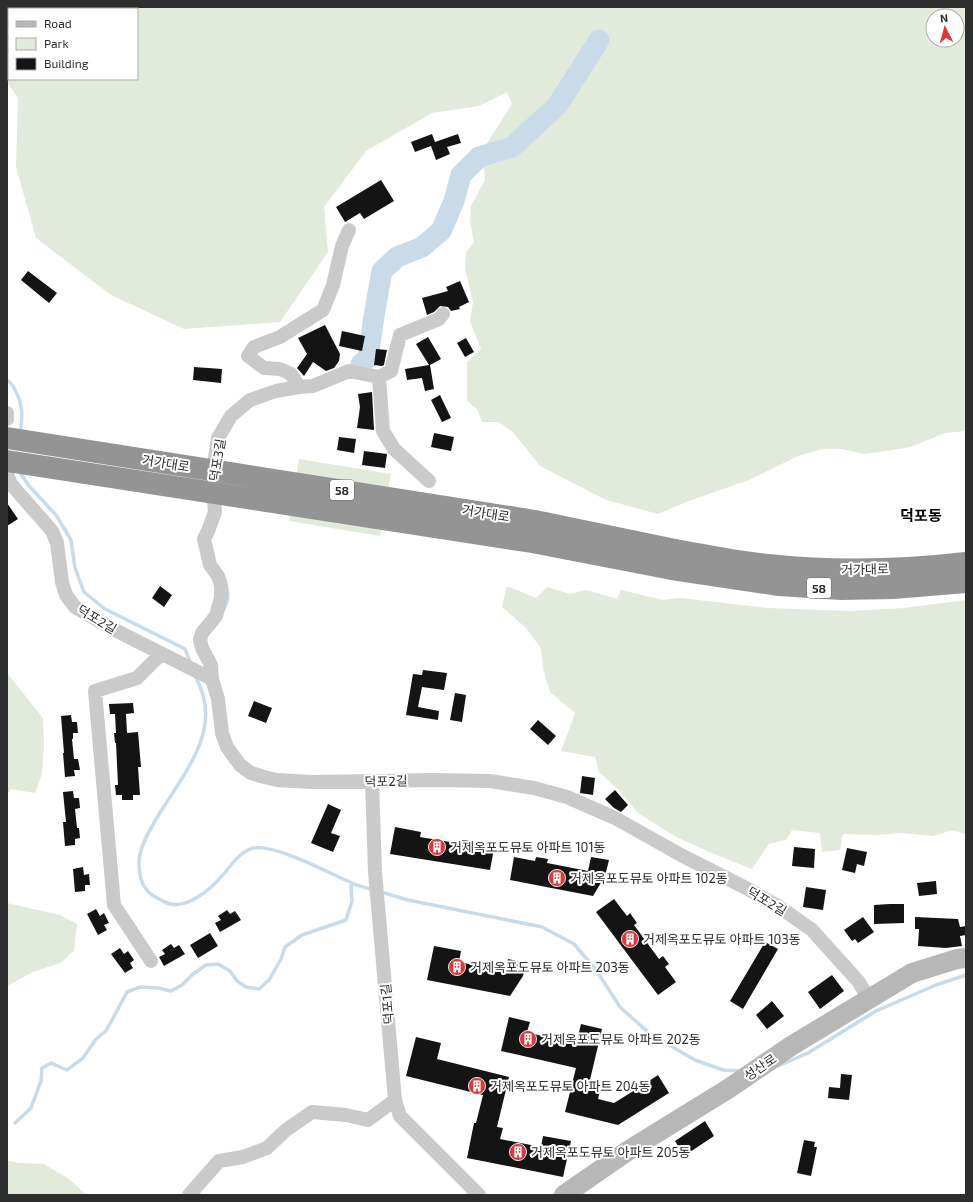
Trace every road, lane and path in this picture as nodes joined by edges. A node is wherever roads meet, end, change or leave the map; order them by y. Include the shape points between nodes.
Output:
1 (349, 230) dead end
2 (443, 314) dead end
3 (379, 377) junction
4 (299, 386) junction
5 (7, 413) edge
6 (7, 419) edge
7 (7, 438) edge
8 (7, 462) edge
9 (7, 474) edge
10 (428, 481) dead end
11 (674, 560) junction
12 (966, 563) edge
13 (966, 582) edge
14 (161, 654) junction
15 (212, 679) junction
16 (372, 781) junction
17 (966, 958) edge
18 (151, 961) dead end
19 (869, 999) junction
20 (395, 1100) junction
21 (189, 1195) edge
22 (479, 1195) edge
23 (564, 1195) edge

1 - 4 street via 323,310 280,337 254,347 248,356 264,368 280,369 291,374
2 - 3 street via 439,319 400,335 391,371
3 - 4 street, 덕포3길 via 349,371 313,386
3 - 10 street via 383,431 394,449
4 - 15 street, 덕포3길 via 250,400 231,416 218,438 213,489 215,512 204,539 210,565 221,585 222,597 216,616 202,633 200,640 211,665
5 - 6 street
7 - 11 highway, 거가대로 / 58, bridge via 535,521
8 - 11 highway, 거가대로 / 58, bridge via 532,542
9 - 14 street, 덕포2길 via 11,484 52,531 57,543 62,582 66,595 75,607
11 - 12 highway, 거가대로 / 58 via 847,570 923,568
11 - 13 highway, 거가대로 / 58 via 779,585 840,589
14 - 15 street, 덕포2길
14 - 18 street via 137,678 95,690 114,905
15 - 16 street, 덕포2길 via 227,747 240,765 251,773 277,780
16 - 19 street, 덕포2길 via 443,780 507,783 566,797 615,818 781,908 812,930 858,981
16 - 20 street, 덕포1길 via 375,872
17 - 19 street, 성산로 via 912,973
19 - 23 street, 성산로 via 629,1150
20 - 21 street via 368,1120 312,1112 286,1130 267,1148 243,1157 219,1161
20 - 22 street, 덕포1길 via 400,1116

